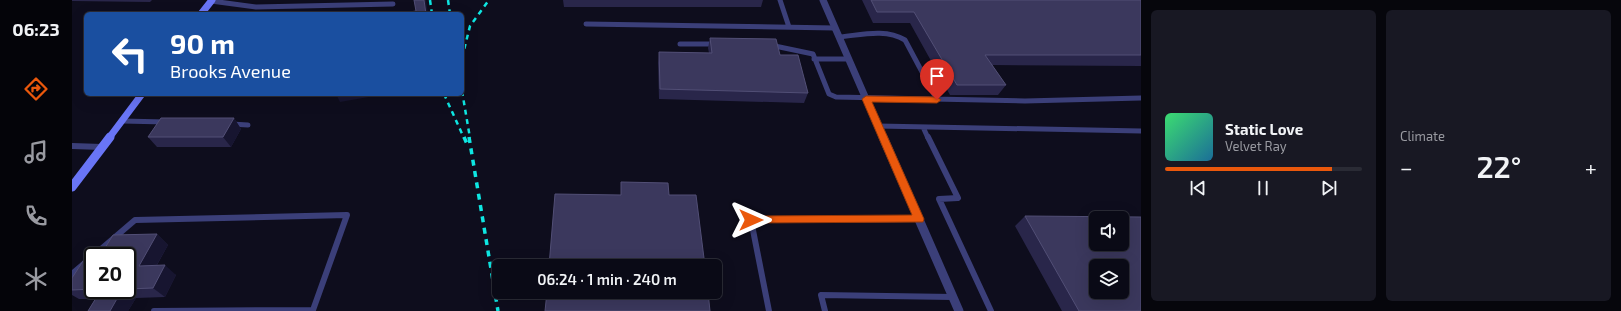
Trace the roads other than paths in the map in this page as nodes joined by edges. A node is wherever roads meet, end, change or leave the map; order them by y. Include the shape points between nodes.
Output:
1 (212, 0) edge
2 (310, 0) edge
3 (780, 0) edge
4 (823, 0) edge
5 (393, 4) dead end
6 (307, 6) junction
7 (203, 12) edge
8 (586, 24) dead end
9 (789, 27) junction
10 (835, 28) junction
11 (839, 37) junction
12 (680, 44) dead end
13 (727, 44) edge
14 (767, 45) edge
15 (814, 59) junction
16 (849, 59) junction
17 (141, 96) edge
18 (1141, 98) edge
19 (866, 99) junction
20 (937, 100) junction
21 (122, 121) junction
22 (171, 122) edge
23 (225, 124) edge
24 (248, 124) dead end
25 (878, 126) junction
26 (923, 127) junction
27 (1141, 131) edge
28 (72, 146) edge
29 (102, 147) junction
30 (72, 188) edge
31 (919, 219) junction
32 (72, 274) edge
33 (953, 297) junction
34 (154, 311) edge
35 (769, 311) edge
36 (825, 311) edge
37 (959, 311) edge
38 (991, 311) edge

1 - 6 lane via 256,7
1 - 7 main road
2 - 6 lane
3 - 9 lane
4 - 10 street
5 - 6 lane
8 - 9 lane
9 - 10 lane
10 - 11 street
11 - 16 street
11 - 20 lane via 889,33 899,35 905,40
12 - 13 lane
14 - 15 lane via 804,51 813,54
15 - 16 lane
15 - 19 lane via 828,94 836,98
16 - 19 street
17 - 21 main road
18 - 20 lane
19 - 20 lane
19 - 25 street
21 - 22 lane
21 - 29 main road
23 - 24 lane
25 - 26 lane
25 - 31 street
26 - 27 lane
26 - 38 lane via 958,198 939,199
28 - 29 lane
29 - 30 main road
31 - 33 street
31 - 35 lane via 751,220
32 - 34 lane via 135,220 347,216 314,310
33 - 36 lane via 821,295
33 - 37 street

